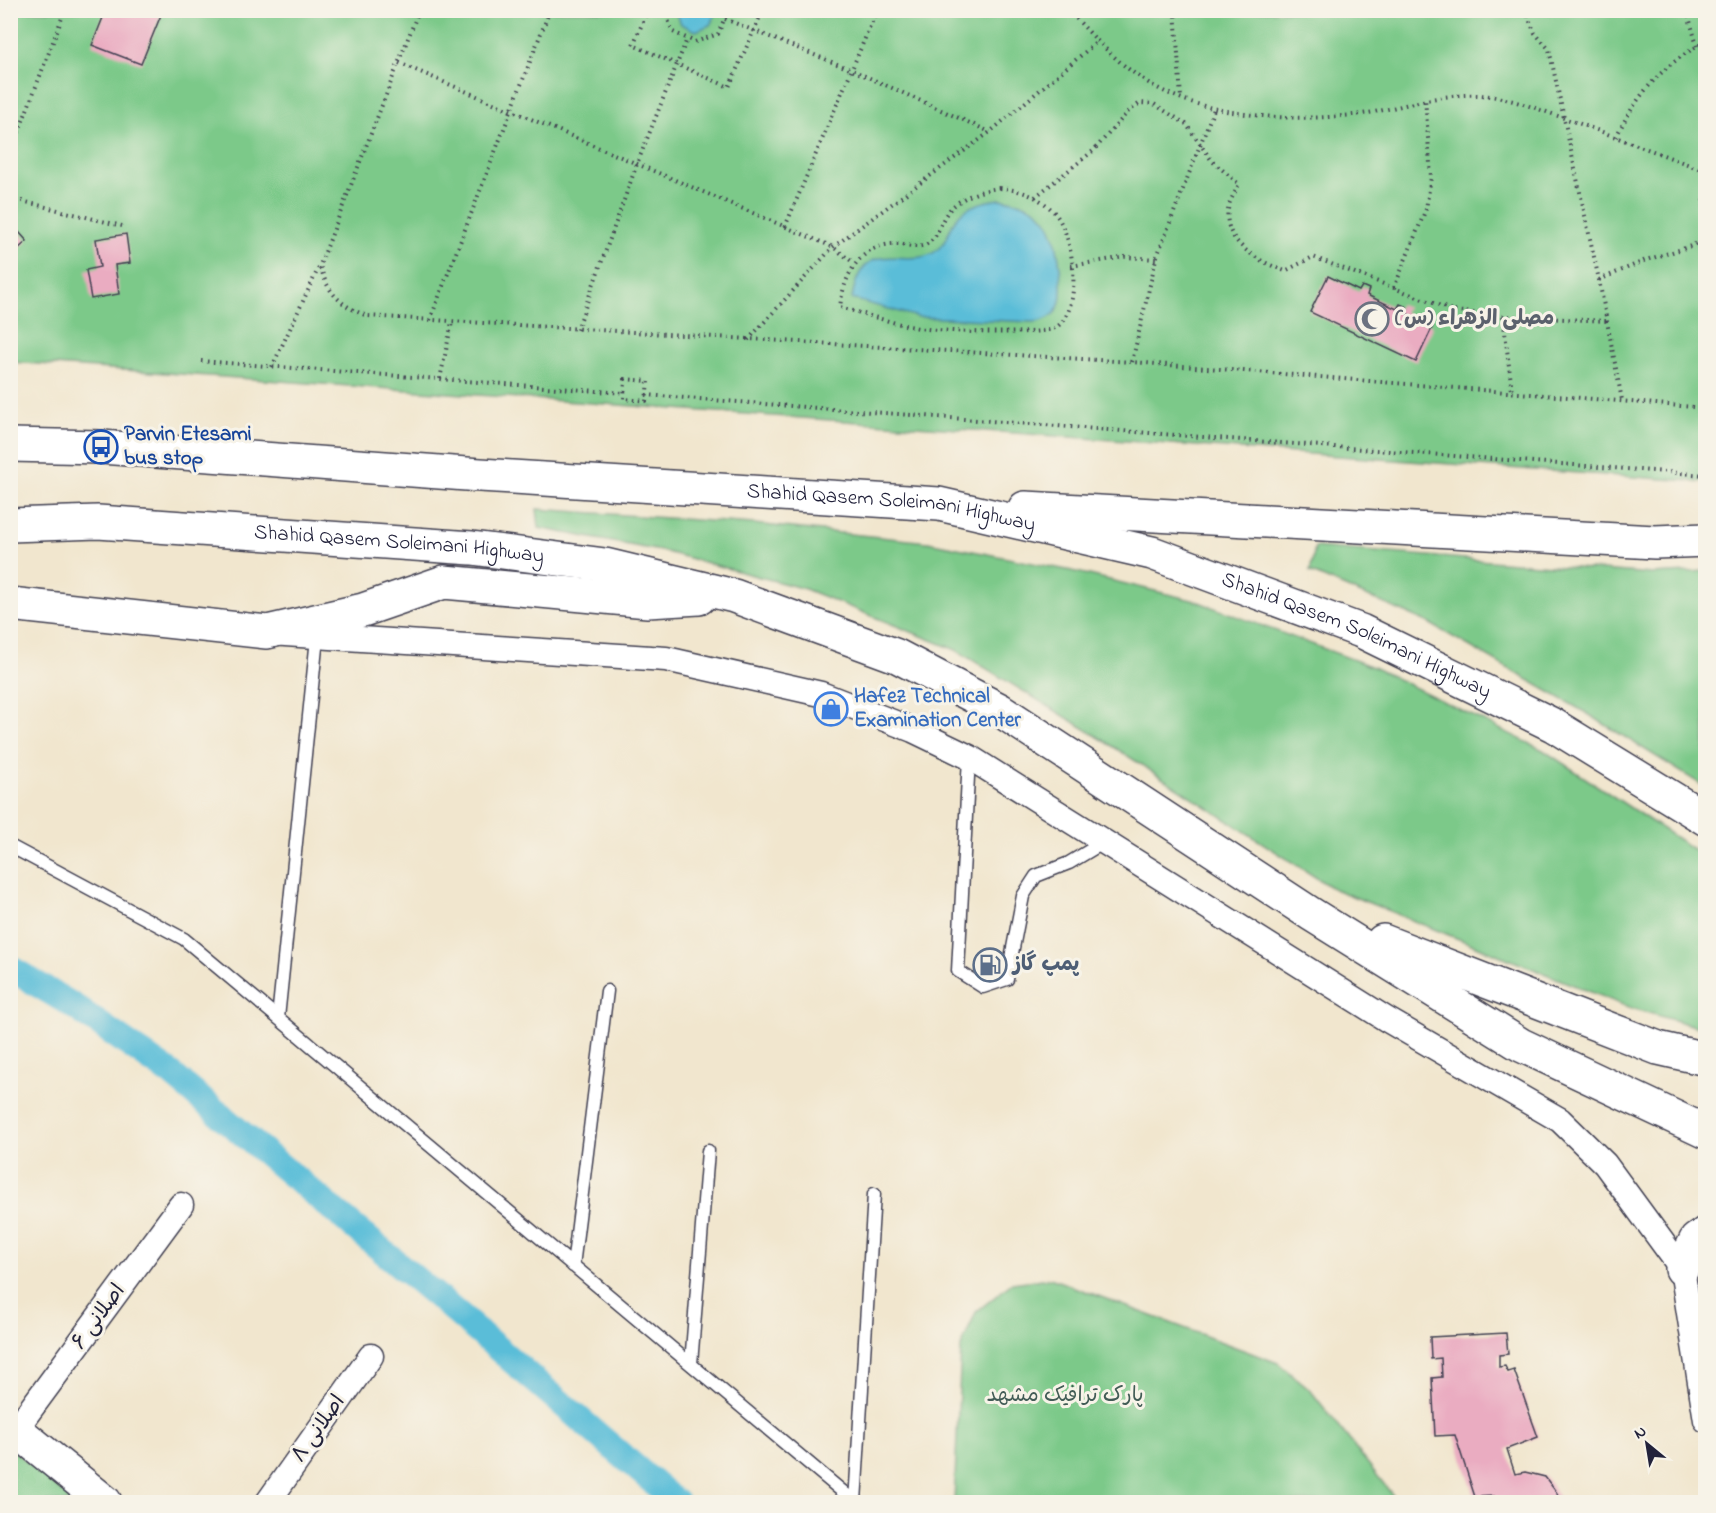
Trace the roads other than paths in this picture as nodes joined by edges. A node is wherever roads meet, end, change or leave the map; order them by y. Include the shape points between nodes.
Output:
1 (10, 445) edge
2 (939, 504) junction
3 (10, 525) edge
4 (1706, 540) edge
5 (734, 596) junction
6 (10, 604) edge
7 (267, 632) junction
8 (317, 638) junction
9 (969, 757) junction
10 (1706, 819) edge
11 (1104, 842) junction
12 (10, 846) edge
13 (1311, 914) junction
14 (606, 991) dead end
15 (278, 1018) junction
16 (1706, 1059) edge
17 (1706, 1132) edge
18 (708, 1151) dead end
19 (874, 1194) dead end
20 (181, 1205) dead end
21 (1706, 1233) edge
22 (573, 1266) junction
23 (1682, 1269) junction
24 (1699, 1343) edge
25 (370, 1356) dead end
26 (691, 1364) junction
27 (1706, 1420) edge
28 (13, 1427) edge
29 (105, 1503) edge
30 (268, 1503) edge

1 - 2 main road, Shahid Qasem Soleimani Highway via 101,447
2 - 4 main road via 1655,542
2 - 10 main road, Shahid Qasem Soleimani Highway via 1152,553 1361,631 1553,724
3 - 5 main road, Shahid Qasem Soleimani Highway via 98,522 472,548 605,565
5 - 7 main road via 648,601 444,582 363,610
5 - 13 main road, Shahid Qasem Soleimani Highway via 897,656 1000,710
6 - 7 main road
7 - 8 street
8 - 9 street via 666,659 821,694
8 - 15 lane
9 - 11 street
9 - 11 lane via 958,972 983,987 1007,979 1023,896 1036,876 1069,863
11 - 23 street via 1386,1019 1560,1120 1605,1164
12 - 15 lane via 184,939
13 - 16 main road via 1658,1048
13 - 17 main road via 1521,1045
14 - 22 lane
15 - 22 lane
18 - 26 lane
19 - 26 lane via 855,1502
20 - 28 street, اصلانی ۶
21 - 23 main road via 1696,1240
22 - 26 lane
23 - 24 street
24 - 27 street
25 - 30 street, اصلانی ۸
28 - 29 main road

